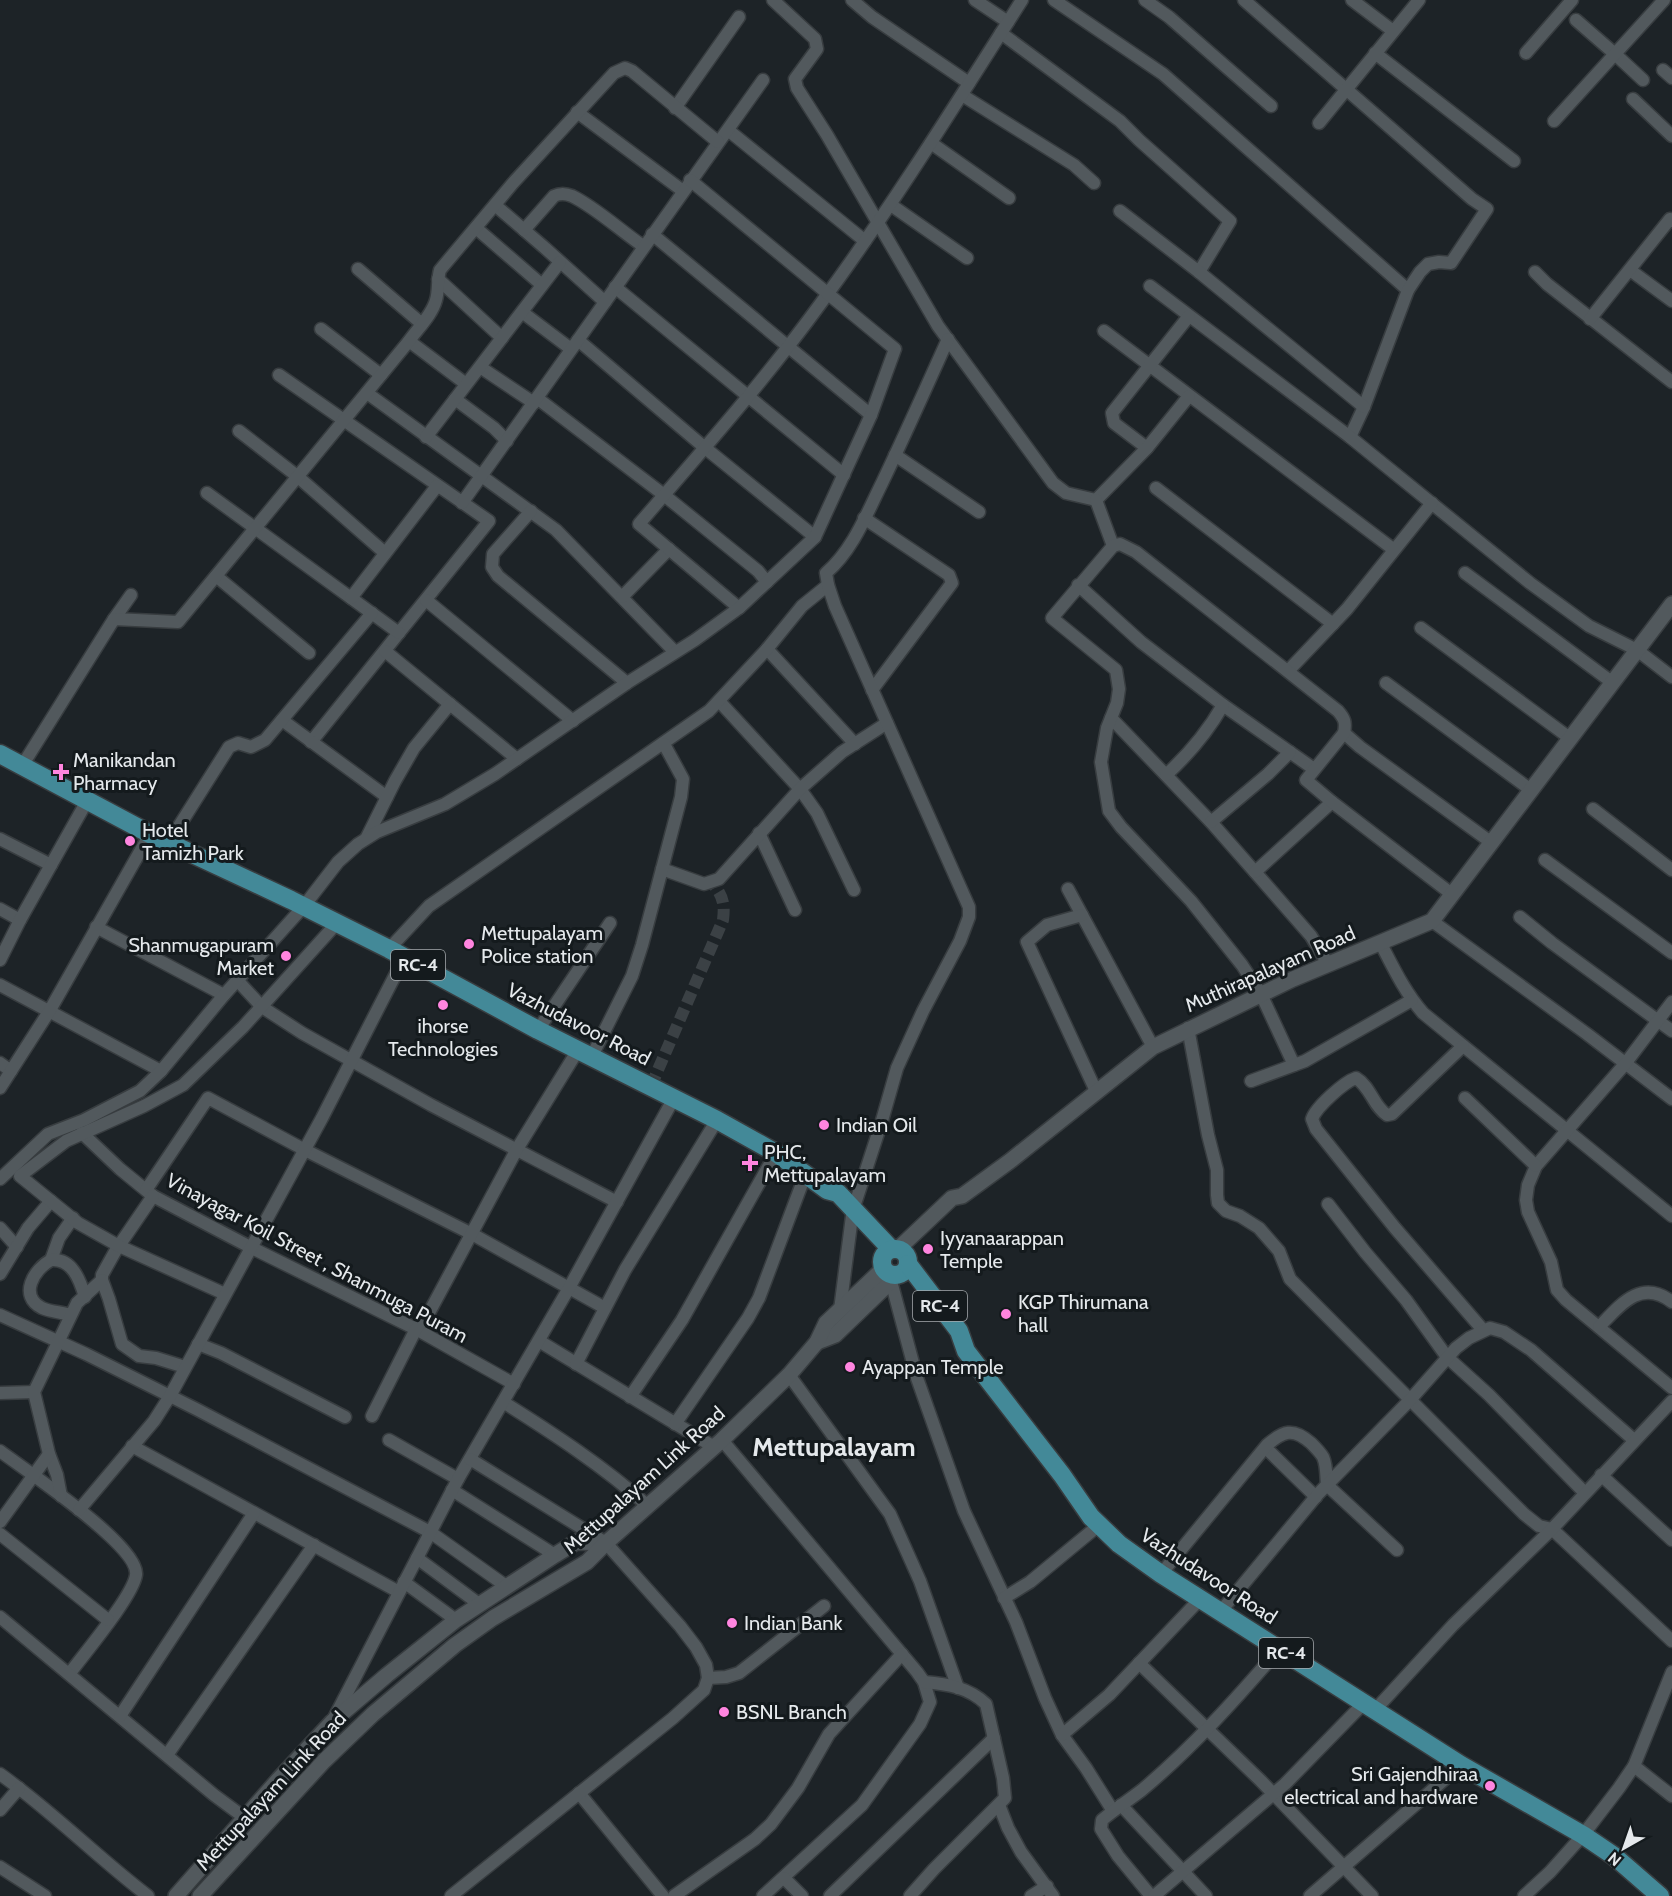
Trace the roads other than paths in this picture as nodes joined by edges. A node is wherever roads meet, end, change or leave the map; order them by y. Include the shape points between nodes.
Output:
1 (773, 0) edge
2 (852, 0) edge
3 (975, 0) edge
4 (1022, 0) edge
5 (1054, 0) edge
6 (1146, 0) edge
7 (1244, 0) edge
8 (1352, 0) edge
9 (1419, 0) edge
10 (1664, 0) edge
11 (1570, 1) edge
12 (739, 17) dead end
13 (1576, 20) dead end
14 (1008, 22) junction
15 (1394, 31) junction
16 (1001, 33) junction
17 (1526, 53) dead end
18 (1375, 54) junction
19 (1615, 54) junction
20 (763, 80) dead end
21 (1643, 80) dead end
22 (969, 83) junction
23 (1346, 90) junction
24 (962, 96) junction
25 (1633, 99) dead end
26 (1271, 106) dead end
27 (675, 108) junction
28 (577, 112) junction
29 (1554, 121) dead end
30 (1319, 123) dead end
31 (728, 129) junction
32 (1672, 136) edge
33 (718, 142) junction
34 (931, 143) junction
35 (1514, 161) dead end
36 (1094, 183) dead end
37 (686, 185) junction
38 (1009, 198) dead end
39 (495, 205) junction
40 (891, 205) junction
41 (1120, 211) dead end
42 (1672, 221) edge
43 (878, 223) junction
44 (476, 228) junction
45 (524, 230) junction
46 (652, 234) junction
47 (865, 241) junction
48 (643, 246) junction
49 (967, 258) dead end
50 (560, 262) junction
51 (357, 269) dead end
52 (1630, 270) junction
53 (1198, 272) junction
54 (1535, 272) dead end
55 (438, 279) junction
56 (542, 285) junction
57 (1150, 285) dead end
58 (615, 287) junction
59 (1407, 290) junction
60 (828, 293) junction
61 (1672, 301) edge
62 (605, 302) junction
63 (522, 312) junction
64 (1189, 316) junction
65 (1590, 319) junction
66 (422, 324) junction
67 (321, 329) dead end
68 (1104, 331) dead end
69 (502, 338) junction
70 (948, 339) junction
71 (409, 341) junction
72 (574, 345) junction
73 (787, 348) junction
74 (1149, 366) junction
75 (480, 367) junction
76 (279, 375) dead end
77 (381, 375) junction
78 (1672, 382) edge
79 (466, 384) junction
80 (367, 393) junction
81 (1189, 396) junction
82 (749, 397) junction
83 (455, 399) junction
84 (535, 401) junction
85 (1364, 407) junction
86 (871, 415) junction
87 (344, 421) junction
88 (239, 431) dead end
89 (426, 437) junction
90 (1350, 437) junction
91 (507, 441) junction
92 (704, 447) junction
93 (1147, 448) junction
94 (895, 455) junction
95 (844, 475) junction
96 (297, 476) junction
97 (481, 477) junction
98 (437, 486) junction
99 (1156, 488) dead end
100 (207, 493) dead end
101 (664, 495) junction
102 (1096, 500) junction
103 (462, 502) junction
104 (1432, 503) junction
105 (531, 512) junction
106 (979, 512) dead end
107 (864, 518) junction
108 (255, 529) junction
109 (815, 537) junction
110 (1113, 546) junction
111 (669, 549) junction
112 (1393, 549) junction
113 (385, 553) junction
114 (1465, 573) dead end
115 (216, 576) junction
116 (767, 582) junction
117 (828, 585) junction
118 (1078, 585) junction
119 (131, 596) dead end
120 (622, 597) junction
121 (351, 598) junction
122 (426, 600) junction
123 (1672, 604) edge
124 (739, 608) junction
125 (372, 613) junction
126 (114, 619) junction
127 (1333, 624) junction
128 (1421, 628) dead end
129 (399, 633) junction
130 (767, 650) junction
131 (1637, 650) junction
132 (385, 651) junction
133 (675, 652) junction
134 (309, 653) dead end
135 (1288, 671) junction
136 (1672, 677) edge
137 (627, 683) junction
138 (1386, 683) dead end
139 (1613, 683) junction
140 (872, 690) junction
141 (719, 701) junction
142 (450, 704) junction
143 (1223, 705) junction
144 (1111, 718) junction
145 (282, 720) junction
146 (573, 721) junction
147 (887, 723) junction
148 (1344, 732) junction
149 (1571, 739) junction
150 (312, 742) junction
151 (663, 744) junction
152 (855, 744) junction
153 (1290, 752) junction
154 (0, 754) edge
155 (517, 759) junction
156 (22, 766) junction
157 (1314, 769) junction
158 (1166, 775) junction
159 (800, 789) junction
160 (1531, 790) junction
161 (387, 797) junction
162 (87, 801) junction
163 (1332, 802) junction
164 (1593, 809) dead end
165 (1211, 822) junction
166 (759, 833) junction
167 (150, 834) junction
168 (0, 839) edge
169 (366, 839) junction
170 (169, 842) junction
171 (1492, 843) junction
172 (1545, 860) dead end
173 (51, 866) junction
174 (662, 869) junction
175 (1672, 870) edge
176 (1255, 872) junction
177 (1068, 889) dead end
178 (854, 890) dead end
179 (1453, 895) junction
180 (304, 906) junction
181 (0, 909) edge
182 (795, 910) dead end
183 (1082, 915) junction
184 (1520, 917) dead end
185 (20, 920) junction
186 (1432, 921) junction
187 (337, 923) junction
188 (610, 923) dead end
189 (96, 927) junction
190 (1380, 942) junction
191 (396, 953) junction
192 (1672, 953) edge
193 (0, 960) edge
194 (1329, 964) junction
195 (237, 980) junction
196 (0, 985) edge
197 (1261, 994) junction
198 (224, 995) junction
199 (1412, 1000) junction
200 (1672, 1002) edge
201 (262, 1006) junction
202 (50, 1010) junction
203 (1658, 1020) junction
204 (538, 1030) junction
205 (1185, 1030) junction
206 (1672, 1031) edge
207 (1158, 1044) junction
208 (1462, 1046) junction
209 (585, 1053) junction
210 (351, 1062) junction
211 (0, 1063) edge
212 (1625, 1064) junction
213 (1294, 1065) junction
214 (12, 1071) junction
215 (161, 1071) junction
216 (1251, 1081) dead end
217 (0, 1088) edge
218 (1096, 1091) junction
219 (674, 1098) junction
220 (1465, 1098) dead end
221 (1672, 1099) edge
222 (717, 1120) junction
223 (1567, 1128) junction
224 (82, 1133) junction
225 (517, 1149) junction
226 (305, 1150) junction
227 (776, 1153) junction
228 (1536, 1166) junction
229 (806, 1173) junction
230 (0, 1179) edge
231 (150, 1193) junction
232 (51, 1200) junction
233 (616, 1202) junction
234 (1328, 1204) dead end
235 (853, 1212) junction
236 (1672, 1216) edge
237 (73, 1218) junction
238 (0, 1228) edge
239 (472, 1234) junction
240 (119, 1246) junction
241 (16, 1247) junction
242 (252, 1248) junction
243 (51, 1260) junction
244 (895, 1262) junction
245 (0, 1274) edge
246 (102, 1280) junction
247 (569, 1288) junction
248 (225, 1294) junction
249 (85, 1297) junction
250 (1672, 1302) edge
251 (605, 1308) junction
252 (840, 1310) junction
253 (70, 1315) junction
254 (0, 1316) edge
255 (1599, 1327) junction
256 (416, 1329) junction
257 (1483, 1330) junction
258 (58, 1341) junction
259 (539, 1341) junction
260 (817, 1342) junction
261 (198, 1344) junction
262 (1448, 1357) junction
263 (576, 1364) junction
264 (185, 1367) junction
265 (789, 1375) junction
266 (514, 1384) junction
267 (1672, 1388) edge
268 (34, 1392) junction
269 (0, 1393) edge
270 (170, 1396) junction
271 (630, 1397) junction
272 (1410, 1400) junction
273 (1672, 1401) edge
274 (503, 1402) junction
275 (372, 1416) dead end
276 (345, 1417) dead end
277 (675, 1424) junction
278 (389, 1440) dead end
279 (1634, 1440) junction
280 (718, 1444) junction
281 (132, 1446) junction
282 (0, 1451) edge
283 (1270, 1452) dead end
284 (49, 1454) junction
285 (470, 1459) junction
286 (1601, 1475) junction
287 (33, 1476) junction
288 (455, 1484) junction
289 (1327, 1485) junction
290 (1585, 1493) junction
291 (61, 1496) junction
292 (1316, 1497) junction
293 (648, 1506) junction
294 (79, 1510) junction
295 (254, 1513) junction
296 (0, 1522) edge
297 (1100, 1525) junction
298 (1552, 1529) junction
299 (430, 1532) junction
300 (0, 1534) edge
301 (1672, 1540) edge
302 (606, 1543) junction
303 (314, 1545) junction
304 (1396, 1550) dead end
305 (555, 1555) junction
306 (417, 1558) junction
307 (1161, 1574) junction
308 (506, 1586) junction
309 (402, 1587) junction
310 (1004, 1598) junction
311 (1201, 1598) junction
312 (479, 1604) junction
313 (824, 1606) dead end
314 (1221, 1611) junction
315 (0, 1617) edge
316 (108, 1620) junction
317 (456, 1620) junction
318 (1672, 1641) edge
319 (1280, 1648) junction
320 (903, 1654) junction
321 (1139, 1663) junction
322 (1672, 1672) edge
323 (70, 1673) junction
324 (708, 1678) junction
325 (924, 1682) junction
326 (958, 1688) junction
327 (1370, 1706) junction
328 (120, 1716) junction
329 (332, 1722) junction
330 (1207, 1728) junction
331 (1062, 1735) junction
332 (993, 1738) junction
333 (166, 1755) junction
334 (1461, 1765) junction
335 (1634, 1766) junction
336 (0, 1774) edge
337 (19, 1788) junction
338 (579, 1792) junction
339 (1273, 1795) junction
340 (1672, 1796) edge
341 (999, 1805) junction
342 (1117, 1808) junction
343 (0, 1810) edge
344 (245, 1818) junction
345 (1583, 1835) junction
346 (0, 1867) edge
347 (1344, 1869) junction
348 (1182, 1872) junction
349 (784, 1878) junction
350 (1050, 1891) edge
351 (1533, 1894) edge
352 (45, 1896) edge
353 (148, 1896) edge
354 (176, 1896) edge
355 (200, 1896) edge
356 (451, 1896) edge
357 (663, 1896) edge
358 (674, 1896) edge
359 (763, 1896) edge
360 (802, 1896) edge
361 (830, 1896) edge
362 (910, 1896) edge
363 (1031, 1896) edge
364 (1152, 1896) edge
365 (1206, 1896) edge
366 (1310, 1896) edge
367 (1372, 1896) edge
368 (1660, 1896) edge

1 - 43 street via 815,39 817,49 795,79 797,88
2 - 22 street
3 - 14 street
4 - 14 street
5 - 59 street via 1181,89
6 - 26 street
7 - 23 street
8 - 15 street
9 - 15 street
10 - 19 street
11 - 17 street
12 - 27 street
13 - 19 street
14 - 16 street
15 - 18 street
16 - 22 street
16 - 53 street via 1120,121 1230,221
18 - 23 street
18 - 35 street
19 - 21 street
19 - 29 street
20 - 31 street
22 - 24 street
23 - 30 street
23 - 59 street via 1487,209 1451,264 1428,264
24 - 34 street
24 - 36 street via 1074,165
25 - 32 street
27 - 28 street via 625,68 614,73
27 - 33 street
28 - 37 street
28 - 39 street
31 - 33 street
31 - 47 street
33 - 37 street
34 - 38 street
34 - 40 street
37 - 46 street
37 - 60 street
39 - 44 street
39 - 45 street
40 - 43 street
40 - 49 street
41 - 53 street
42 - 52 street
43 - 47 street
43 - 70 street
44 - 55 street via 440,270
44 - 56 street
45 - 48 street via 559,193 582,203
45 - 50 street
46 - 48 street
46 - 73 street
47 - 60 street
48 - 58 street
50 - 56 street
50 - 62 street
51 - 66 street
52 - 61 street
52 - 65 street
53 - 85 street
54 - 65 street
55 - 66 street via 437,298
55 - 69 street
56 - 63 street
57 - 64 street
58 - 62 street
58 - 82 street
59 - 85 street
60 - 73 street
60 - 86 street via 895,349
62 - 72 street
63 - 69 street
63 - 72 street
64 - 74 street
64 - 90 street
65 - 78 street
66 - 71 street
67 - 77 street
68 - 74 street
69 - 75 street
70 - 94 street
70 - 102 street via 1053,483 1066,493
71 - 77 street
71 - 79 street
72 - 84 street
72 - 92 street
73 - 82 street
73 - 86 street
74 - 81 street
74 - 93 street via 1112,417 1114,423
75 - 79 street
75 - 84 street
76 - 87 street
77 - 80 street
79 - 83 street
80 - 87 street
80 - 89 street
81 - 93 street
81 - 112 street
82 - 92 street
82 - 95 street
83 - 89 street
83 - 91 street
84 - 91 street
84 - 101 street
85 - 90 street
86 - 95 street
87 - 96 street
87 - 98 street
88 - 96 street
89 - 97 street
90 - 104 street
91 - 97 street
92 - 101 street
92 - 109 street
93 - 102 street
94 - 106 street
94 - 107 street
95 - 109 street
96 - 108 street
96 - 113 street
97 - 103 street
97 - 105 street
98 - 103 street
98 - 113 street
99 - 127 street
100 - 108 street
101 - 111 street via 639,524
101 - 116 street
102 - 110 street
103 - 122 street via 489,521
104 - 112 street
104 - 131 street via 1589,626
105 - 120 street via 556,530
105 - 137 street via 493,554 492,567
107 - 117 street via 843,555 826,573
107 - 140 street via 949,575 952,583
108 - 115 street
108 - 121 street
109 - 116 street
110 - 118 street
110 - 135 street via 1120,544 1136,552
111 - 120 street
111 - 124 street
112 - 127 street
113 - 121 street
114 - 139 street
115 - 126 street via 178,622
115 - 134 street
116 - 124 street
117 - 130 street via 802,606
117 - 140 street
118 - 143 street via 1141,642
118 - 144 street via 1052,618 1116,670 1119,688
119 - 126 street
120 - 133 street
121 - 125 street
122 - 129 street
122 - 146 street
123 - 131 street
124 - 133 street
125 - 129 street
125 - 145 street
126 - 156 street
127 - 135 street
128 - 149 street
129 - 132 street
130 - 141 street
130 - 152 street
131 - 136 street
131 - 139 street
132 - 142 street
132 - 150 street
133 - 137 street
135 - 148 street via 1344,717
137 - 146 street
138 - 160 street
139 - 149 street
140 - 147 street
141 - 151 street
141 - 159 street
142 - 155 street
142 - 161 street via 414,748
143 - 153 street
143 - 158 street via 1203,738
144 - 158 street
144 - 197 street via 1101,762 1109,811 1191,901
145 - 150 street
145 - 170 street via 255,747 238,743 229,747
146 - 155 street
147 - 152 street
147 - 235 street via 955,873 969,907 969,917 897,1068
148 - 157 street
148 - 171 street
149 - 160 street
150 - 161 street
151 - 174 street via 683,784
151 - 191 street via 429,906
152 - 159 street
153 - 157 street
153 - 165 street
154 - 156 main road, Vazhudavoor Road / RC-4
155 - 169 street via 445,804
156 - 162 main road, Vazhudavoor Road / RC-4
157 - 163 street via 1306,780
158 - 165 street
159 - 166 street
159 - 178 street via 817,813
160 - 171 street
161 - 169 street
162 - 167 main road, Vazhudavoor Road / RC-4
162 - 173 street
163 - 176 street
163 - 179 street
164 - 175 street
165 - 176 street
166 - 174 street via 712,883 704,884
166 - 182 street
167 - 170 main road, Vazhudavoor Road / RC-4
167 - 189 street
168 - 173 street
169 - 180 street via 338,862
170 - 180 main road, Vazhudavoor Road / RC-4
171 - 179 street
172 - 192 street
173 - 185 street
174 - 209 street via 632,976
176 - 194 street via 1311,936
177 - 183 street
179 - 186 street
180 - 187 main road, Vazhudavoor Road / RC-4
180 - 195 street
181 - 185 street
183 - 207 street
183 - 218 street via 1047,925 1027,942
184 - 203 street
185 - 193 street
186 - 190 street, Muthirapalayam Road
186 - 212 street
187 - 191 main road, Vazhudavoor Road / RC-4
187 - 201 street
188 - 204 street
189 - 198 street
189 - 202 street
190 - 194 street, Muthirapalayam Road
190 - 199 street
191 - 204 main road, Vazhudavoor Road / RC-4
191 - 210 street
194 - 197 street, Muthirapalayam Road
195 - 198 street
195 - 201 street
196 - 202 street
197 - 205 street, Muthirapalayam Road
197 - 213 street
198 - 215 street
199 - 208 street
199 - 213 street
200 - 203 street
201 - 210 street
201 - 224 street via 183,1085
202 - 214 street
202 - 215 street
203 - 206 street
203 - 212 street
204 - 209 main road, Vazhudavoor Road / RC-4
205 - 207 street, Muthirapalayam Road
205 - 272 street via 1217,1170 1218,1203 1259,1228 1279,1251 1290,1278
207 - 218 street, Muthirapalayam Road
208 - 223 street
208 - 257 street via 1392,1114 1381,1111 1356,1078 1321,1106 1312,1119 1395,1228
209 - 219 main road, Vazhudavoor Road / RC-4
209 - 225 street
210 - 225 street
210 - 226 street
211 - 214 street
212 - 221 street
212 - 223 street
213 - 216 street
214 - 217 street
215 - 230 street via 140,1091 48,1134
218 - 244 street, Muthirapalayam Road via 962,1196 957,1206
219 - 222 main road, Vazhudavoor Road / RC-4
219 - 233 street
220 - 228 street
222 - 227 main road, Vazhudavoor Road / RC-4
222 - 251 street
223 - 228 street
223 - 236 street
224 - 231 street, Vinayagar Koil Street , Shanmuga Puram
224 - 232 street via 66,1140 20,1176
225 - 233 street
225 - 239 street
226 - 231 street via 207,1098
226 - 239 street
226 - 242 street
227 - 229 main road, Vazhudavoor Road / RC-4
227 - 271 street via 682,1320
228 - 255 street via 1528,1185 1528,1212 1551,1262 1557,1290
229 - 235 main road, Vazhudavoor Road / RC-4 via 827,1190 833,1201
229 - 277 street via 759,1298
231 - 240 street
231 - 242 street, Vinayagar Koil Street , Shanmuga Puram
232 - 237 street
232 - 241 street
233 - 247 street
234 - 262 street
235 - 244 main road, Vazhudavoor Road
235 - 252 street
237 - 240 street
237 - 243 street via 59,1238
238 - 241 street
239 - 247 street
239 - 256 street
240 - 246 street
240 - 248 street
241 - 245 street
242 - 248 street
242 - 256 street, Vinayagar Koil Street , Shanmuga Puram
243 - 249 street via 76,1272
243 - 253 street via 32,1277 31,1295 40,1307
244 - 252 street, Mettupalayam Link Road
244 - 260 street via 835,1335
244 - 297 main road, Vazhudavoor Road / RC-4 via 959,1331 966,1351
244 - 310 street via 917,1378 964,1511
246 - 249 street
246 - 264 street via 122,1344 139,1356
247 - 251 street
247 - 259 street
248 - 261 street
249 - 253 street
250 - 255 street via 1660,1294 1640,1293
251 - 263 street
252 - 260 street, Mettupalayam Link Road via 826,1323
253 - 258 street
254 - 258 street
255 - 267 street
256 - 266 street, Vinayagar Koil Street , Shanmuga Puram
256 - 275 street
257 - 262 street
257 - 279 street via 1495,1329 1515,1338
258 - 268 street
258 - 270 street
259 - 263 street
259 - 266 street
260 - 265 street, Mettupalayam Link Road
261 - 264 street
261 - 276 street
262 - 272 street
262 - 290 street
263 - 271 street
264 - 270 street
265 - 280 street, Mettupalayam Link Road
265 - 326 street via 890,1514 920,1581
266 - 274 street
268 - 269 street
268 - 284 street
270 - 281 street
270 - 299 street
271 - 277 street
272 - 289 street
272 - 298 street via 1524,1514 1539,1526
273 - 279 street
274 - 285 street
274 - 293 street via 586,1456
277 - 280 street
278 - 288 street
279 - 286 street
280 - 293 street, Mettupalayam Link Road
280 - 320 street
281 - 294 street
281 - 295 street
282 - 287 street
283 - 292 street
284 - 287 street
284 - 291 street
285 - 288 street
285 - 302 street
286 - 290 street
286 - 301 street
287 - 291 street
287 - 296 street
288 - 299 street
288 - 305 street
289 - 292 street
289 - 304 street
289 - 307 street via 1324,1462 1316,1448 1298,1433 1278,1435
290 - 298 street
291 - 294 street
292 - 314 street
293 - 302 street, Mettupalayam Link Road
294 - 316 street via 122,1547 135,1568 129,1593
295 - 303 street
295 - 328 street
297 - 307 main road, Vazhudavoor Road / RC-4
297 - 310 street via 1030,1582
298 - 318 street
298 - 327 street
299 - 306 street
299 - 308 street
300 - 316 street
302 - 305 street via 576,1542
302 - 324 street via 696,1647
302 - 355 street, Mettupalayam Link Road via 587,1562 455,1645 373,1714 324,1761
303 - 309 street
303 - 333 street
305 - 308 street
306 - 309 street
306 - 312 street
307 - 311 main road, Vazhudavoor Road / RC-4
308 - 312 street
309 - 317 street
309 - 329 street
310 - 331 street
311 - 314 main road, Vazhudavoor Road / RC-4
311 - 321 street
312 - 317 street
313 - 324 street via 739,1673
314 - 319 main road, Vazhudavoor Road / RC-4
315 - 323 street
316 - 323 street
317 - 329 street
319 - 327 main road, Vazhudavoor Road / RC-4
319 - 330 street
320 - 325 street
320 - 358 street via 829,1734 798,1788 771,1824
321 - 330 street
321 - 331 street via 1094,1710
322 - 335 street
323 - 328 street
324 - 338 street via 704,1690 682,1710
325 - 326 street
325 - 349 street via 929,1692 928,1708 869,1796
326 - 332 street via 986,1704
327 - 334 main road, Vazhudavoor Road / RC-4
327 - 339 street
328 - 333 street
329 - 344 street
330 - 339 street
330 - 342 street via 1142,1790
331 - 342 street
332 - 341 street via 1006,1791
332 - 361 street
333 - 344 street
334 - 345 main road, Vazhudavoor Road / RC-4
334 - 347 street
335 - 340 street
335 - 345 street
336 - 337 street
337 - 343 street
337 - 353 street
338 - 356 street
338 - 357 street
339 - 347 street
339 - 348 street
341 - 350 street via 1021,1852
341 - 362 street
342 - 348 street
342 - 364 street via 1102,1820 1101,1829
344 - 354 street
345 - 351 street
345 - 368 main road, Vazhudavoor Road / RC-4
346 - 352 street
347 - 366 street
347 - 367 street
348 - 364 street
348 - 365 street
349 - 359 street
349 - 360 street
350 - 363 street

